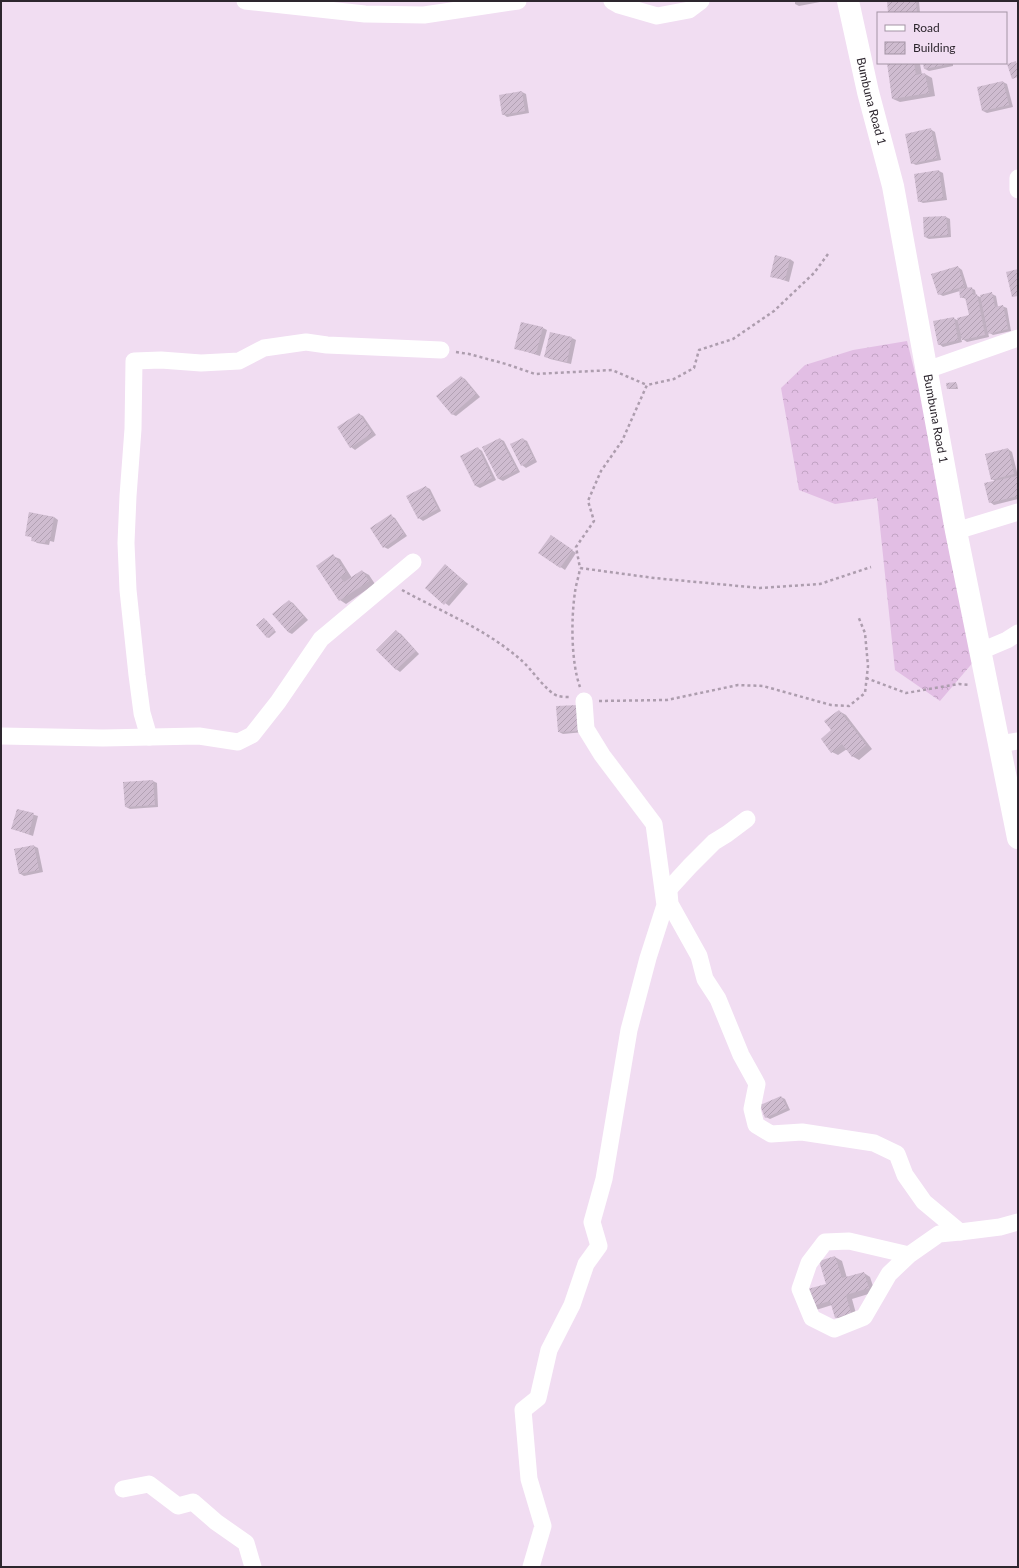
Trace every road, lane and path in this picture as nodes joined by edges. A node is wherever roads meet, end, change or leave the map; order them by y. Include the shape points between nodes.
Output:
1 (245, 1) edge
2 (518, 1) edge
3 (612, 1) edge
4 (701, 1) edge
5 (848, 1) edge
6 (1018, 178) edge
7 (1018, 190) edge
8 (828, 254) dead end
9 (1018, 338) edge
10 (441, 350) joint
11 (927, 370) junction
12 (647, 385) junction
13 (1018, 512) edge
14 (956, 531) junction
15 (413, 562) dead end
16 (871, 567) dead end
17 (580, 568) junction
18 (389, 582) junction
19 (858, 616) dead end
20 (1018, 633) edge
21 (981, 651) junction
22 (866, 678) junction
23 (988, 687) junction
24 (584, 701) junction
25 (1, 736) edge
26 (149, 737) junction
27 (1009, 742) edge
28 (747, 818) dead end
29 (1018, 838) edge
30 (667, 897) junction
31 (1018, 1222) edge
32 (960, 1232) junction
33 (909, 1255) junction
34 (123, 1489) dead end
35 (253, 1567) edge
36 (531, 1567) edge

1 - 2 street via 365,14 424,15
3 - 4 street via 657,16 689,10
5 - 11 main road, Bumbuna Road 1 via 868,92 893,186
6 - 7 street
8 - 12 path via 814,273 774,311 733,339 699,350 694,368 674,379
9 - 11 street
10 - 12 path via 469,354 535,374 612,370
10 - 26 street via 306,342 264,348 239,361 134,361 133,429 128,496 128,590 142,713
11 - 14 main road, Bumbuna Road 1
12 - 17 path via 622,441 601,472 588,501 594,521 576,547
13 - 14 street
14 - 21 main road, Bumbuna Road 1
15 - 18 street
16 - 17 path via 820,584 760,588
17 - 24 path via 575,592 573,639 577,680
18 - 24 path via 495,640 522,660 540,681 558,696
18 - 26 street via 321,639 252,735 238,742 199,736
19 - 22 path via 865,633 868,666
20 - 21 street
21 - 23 main road, Bumbuna Road 1
22 - 23 path via 906,693 959,684
22 - 24 path via 865,693 849,706 831,705 763,686 738,685 667,700
23 - 27 main road, Bumbuna Road 1
24 - 30 street via 586,729 602,755 654,824
25 - 26 street
27 - 29 main road, Bumbuna Road 1
28 - 30 street via 714,842
30 - 32 street via 699,956 705,979 718,999 757,1084 752,1109 756,1125 771,1134 802,1132 874,1143 897,1154 905,1175 924,1202
30 - 36 street via 629,1030 604,1179 592,1222 598,1246 586,1264 572,1306 549,1350 538,1398 523,1410 529,1479 543,1526
31 - 32 street
32 - 33 street via 939,1234
33 - 33 street via 889,1274 864,1317 834,1329 812,1318 800,1289 809,1264 825,1242 849,1241
34 - 35 street via 149,1484 178,1506 193,1502 246,1543

